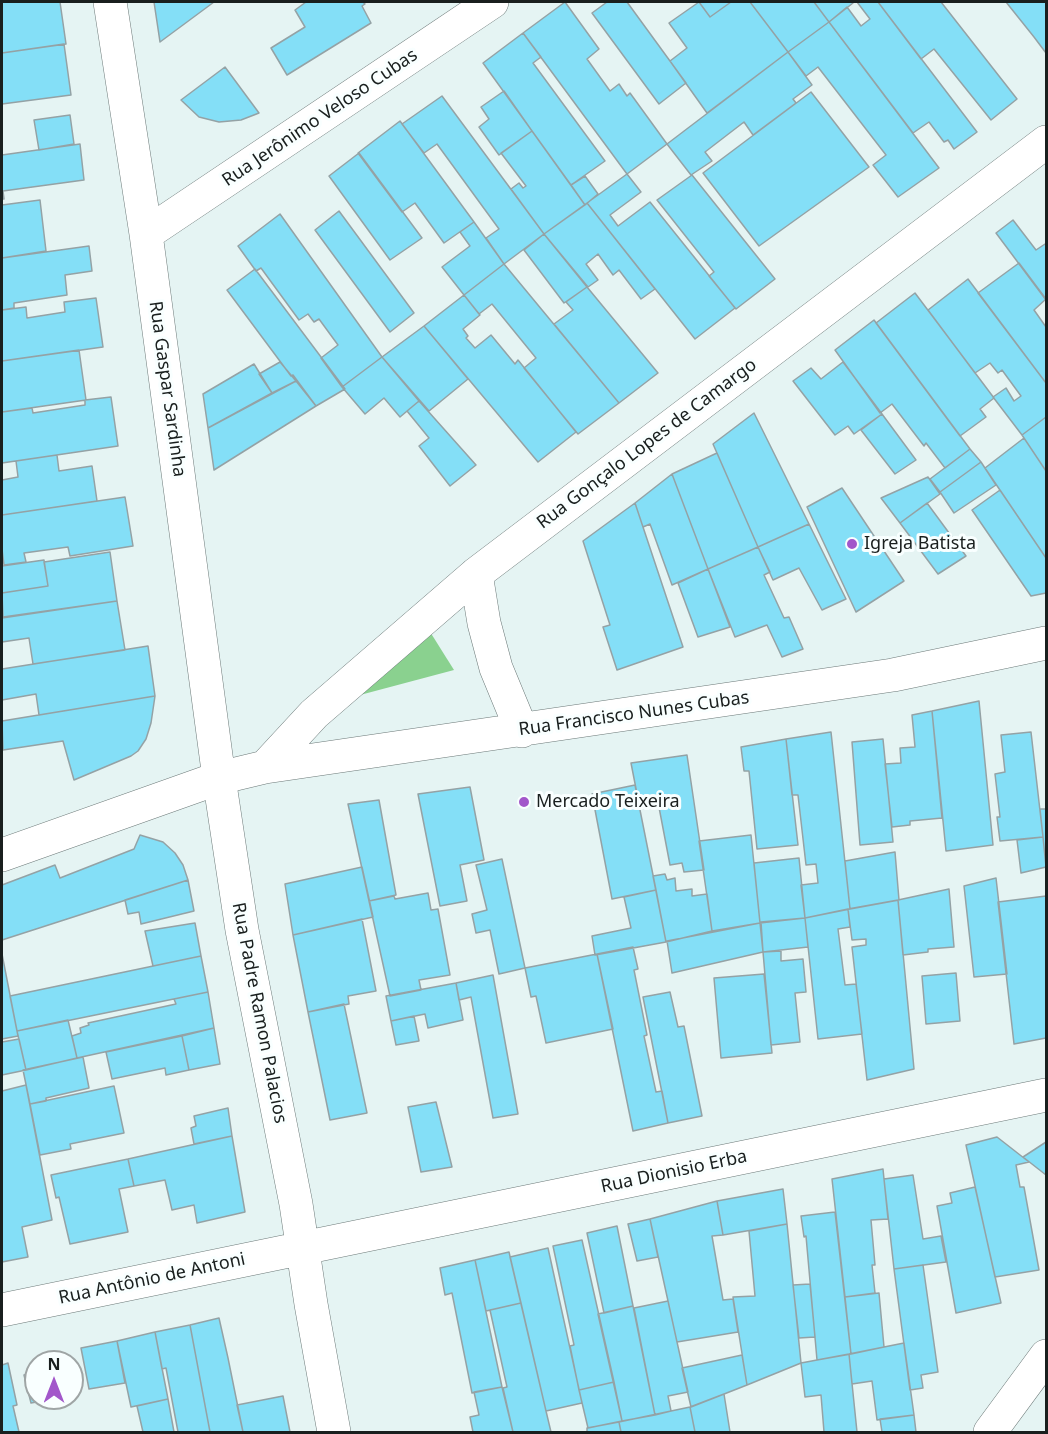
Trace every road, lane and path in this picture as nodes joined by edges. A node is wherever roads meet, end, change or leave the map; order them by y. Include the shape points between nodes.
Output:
1 (110, 2) edge
2 (492, 2) edge
3 (1047, 142) edge
4 (146, 234) junction
5 (476, 574) junction
6 (1047, 643) edge
7 (522, 731) junction
8 (265, 767) junction
9 (219, 778) junction
10 (2, 855) edge
11 (1047, 1095) edge
12 (302, 1248) junction
13 (2, 1310) edge
14 (1047, 1356) edge
15 (334, 1432) edge
16 (990, 1432) edge

1 - 4 street, Rua Gaspar Sardinha
2 - 4 street, Rua Jerônimo Veloso Cubas
3 - 5 street, Rua Gonçalo Lopes de Camargo
4 - 9 street, Rua Gaspar Sardinha
5 - 7 street via 496,668
5 - 8 street, Rua Gonçalo Lopes de Camargo via 314,714
6 - 7 street, Rua Francisco Nunes Cubas via 893,675
7 - 8 street, Rua Francisco Nunes Cubas
8 - 9 street, Rua Francisco Nunes Cubas
9 - 10 street, Rua Francisco Nunes Cubas
9 - 12 street, Rua Padre Ramon Palacios via 242,930
11 - 12 street, Rua Dionisio Erba
12 - 13 street, Rua Antônio de Antoni
12 - 15 street, Rua Padre Ramon Palacios
14 - 16 street

